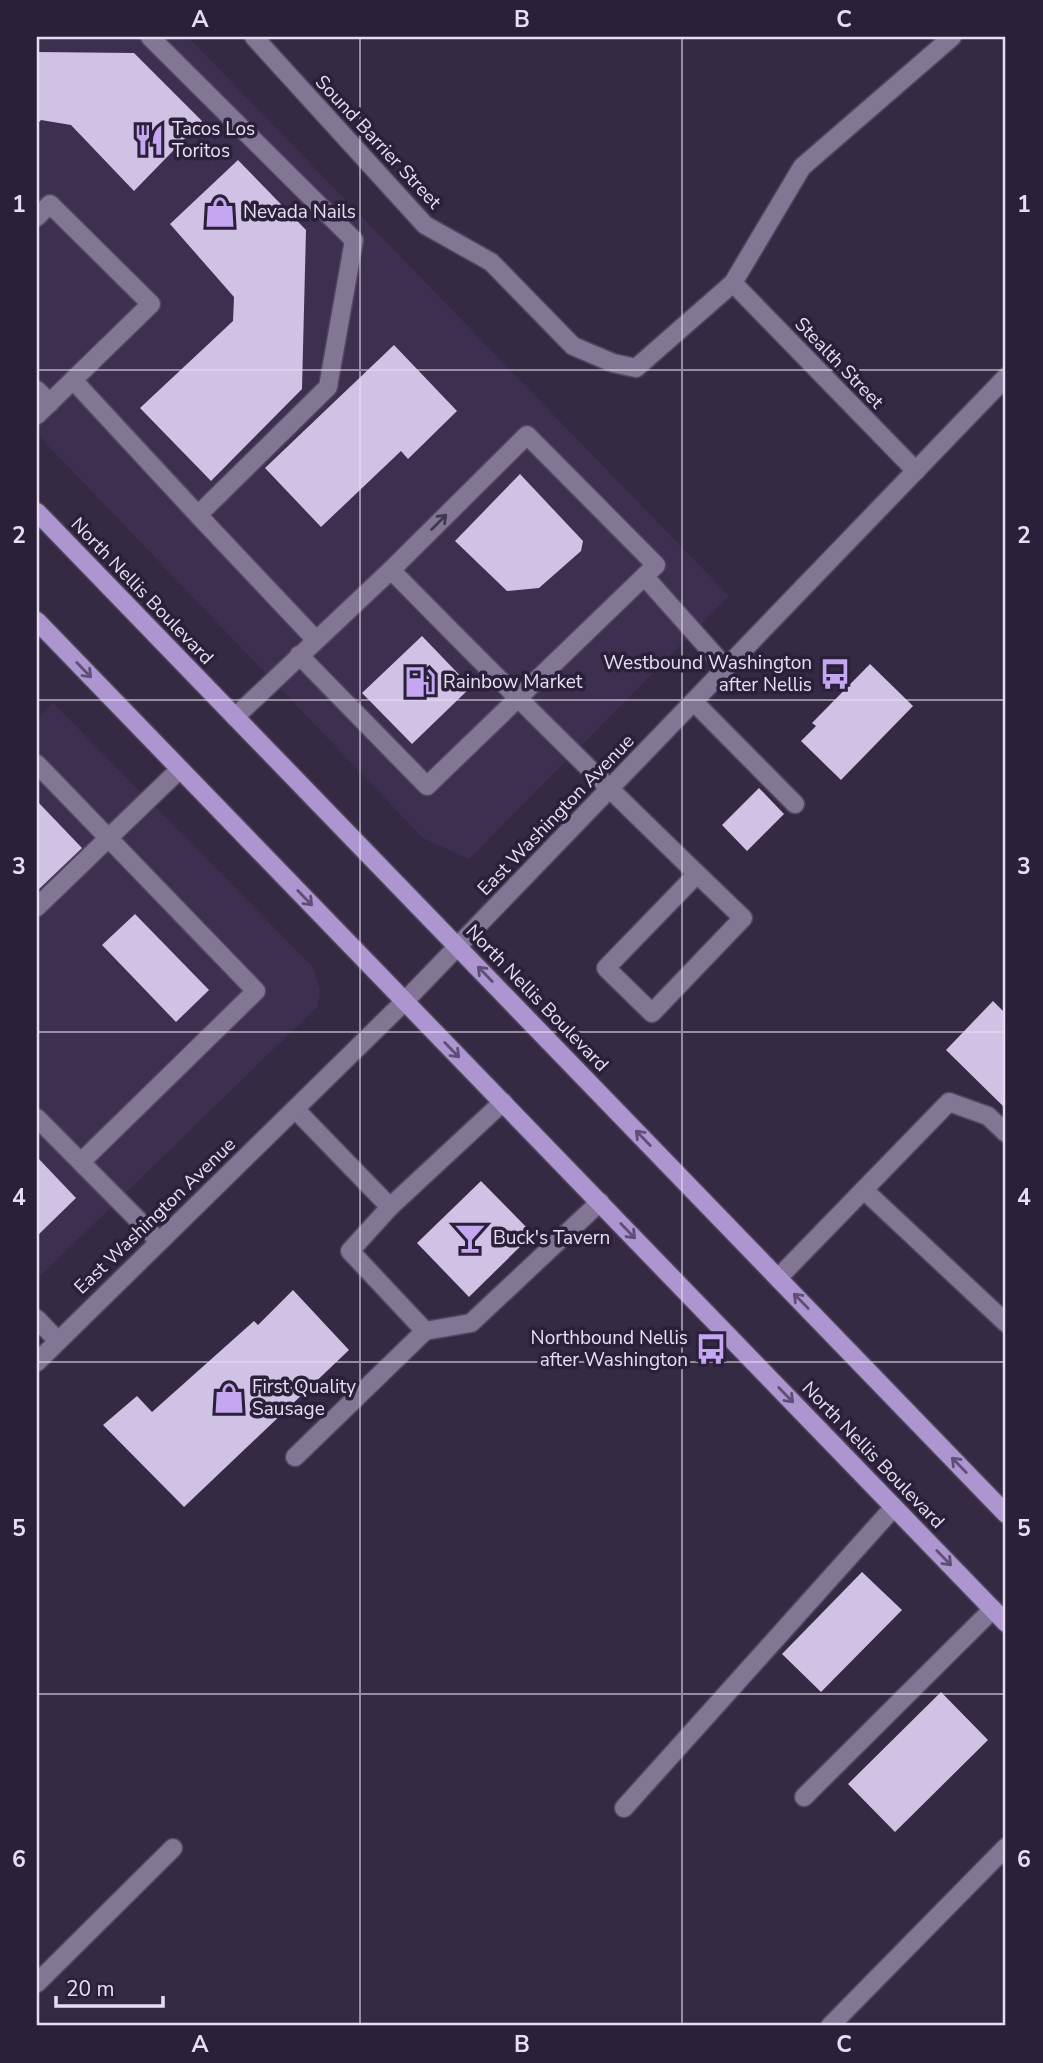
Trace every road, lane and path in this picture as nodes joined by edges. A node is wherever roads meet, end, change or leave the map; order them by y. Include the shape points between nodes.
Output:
1 (150, 37) edge
2 (254, 37) edge
3 (952, 37) edge
4 (37, 217) edge
5 (733, 283) junction
6 (1006, 377) edge
7 (73, 380) junction
8 (41, 403) edge
9 (916, 471) junction
10 (37, 512) edge
11 (198, 515) junction
12 (391, 570) junction
13 (645, 578) junction
14 (37, 621) edge
15 (316, 640) junction
16 (299, 655) junction
17 (726, 668) junction
18 (518, 698) junction
19 (694, 702) junction
20 (235, 717) junction
21 (37, 764) edge
22 (180, 769) junction
23 (609, 790) junction
24 (795, 803) dead end
25 (108, 838) junction
26 (697, 874) junction
27 (37, 907) edge
28 (458, 947) junction
29 (405, 1001) junction
30 (503, 1102) junction
31 (295, 1109) junction
32 (37, 1118) edge
33 (1006, 1133) edge
34 (81, 1162) junction
35 (864, 1190) junction
36 (600, 1202) junction
37 (390, 1207) junction
38 (159, 1241) junction
39 (778, 1278) junction
40 (37, 1319) edge
41 (1006, 1323) edge
42 (425, 1331) junction
43 (58, 1341) junction
44 (37, 1362) edge
45 (295, 1457) dead end
46 (894, 1507) junction
47 (1006, 1514) edge
48 (993, 1609) junction
49 (1006, 1623) edge
50 (804, 1797) dead end
51 (624, 1808) dead end
52 (1006, 1847) edge
53 (173, 1848) dead end
54 (37, 1983) edge
55 (830, 2026) edge

1 - 11 main road via 354,240 328,387
2 - 5 main road, Sound Barrier Street via 425,225 491,262 573,346 636,368
3 - 5 main road via 802,167
4 - 7 main road via 50,204 151,304
5 - 9 main road, Stealth Street
6 - 9 main road, East Washington Avenue
7 - 8 main road
7 - 11 main road
9 - 17 main road, East Washington Avenue
10 - 20 main road, North Nellis Boulevard
11 - 15 main road
12 -> 13 main road via 527,435 656,565
12 - 15 main road
12 - 18 main road
13 - 17 main road
13 - 18 main road
14 -> 22 main road, North Nellis Boulevard
15 - 16 main road
16 - 18 main road via 427,786
16 - 20 main road
17 - 19 main road, East Washington Avenue
18 - 23 main road
19 - 23 main road, East Washington Avenue
19 - 24 main road
20 - 28 main road, North Nellis Boulevard
21 - 25 main road
22 - 25 main road
22 -> 29 main road, North Nellis Boulevard
23 - 26 main road
23 - 28 main road, East Washington Avenue
25 - 27 main road
25 - 34 main road via 256,991
26 - 26 main road via 743,918 652,1013 606,968
28 - 29 main road, East Washington Avenue
39 -> 28 main road, North Nellis Boulevard
29 -> 30 main road, North Nellis Boulevard
29 - 31 main road, East Washington Avenue
30 - 36 main road, North Nellis Boulevard
30 - 37 main road
31 - 37 main road
31 - 38 main road, East Washington Avenue
32 - 34 main road
33 - 35 main road via 988,1116 950,1102
34 - 38 main road
35 - 39 main road
35 - 41 main road
36 - 42 main road via 471,1323
36 -> 46 main road, North Nellis Boulevard
37 - 42 main road via 350,1251
38 - 43 main road, East Washington Avenue
47 -> 39 main road, North Nellis Boulevard
40 - 43 main road
42 - 45 main road
43 - 44 main road, East Washington Avenue
46 -> 48 main road, North Nellis Boulevard
46 - 51 main road
48 - 49 main road, North Nellis Boulevard
48 - 50 main road
52 - 55 main road
53 - 54 main road

